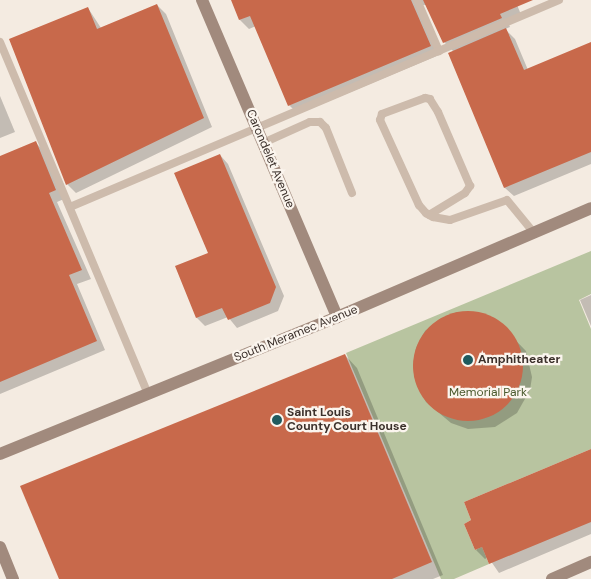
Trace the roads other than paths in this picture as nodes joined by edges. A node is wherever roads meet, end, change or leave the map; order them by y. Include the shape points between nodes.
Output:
1 (202, 0) edge
2 (418, 0) edge
3 (559, 0) edge
4 (0, 42) edge
5 (439, 51) junction
6 (257, 128) junction
7 (263, 143) junction
8 (352, 193) dead end
9 (70, 207) junction
10 (591, 208) edge
11 (429, 215) junction
12 (534, 233) junction
13 (337, 317) junction
14 (148, 394) junction
15 (0, 454) edge
16 (0, 547) edge
17 (591, 562) edge
18 (13, 579) edge
19 (552, 579) edge

1 - 6 street, Carondelet Avenue
2 - 5 lane
3 - 5 lane
4 - 9 lane
5 - 6 lane
6 - 7 street, Carondelet Avenue
6 - 9 lane
7 - 8 lane via 310,122 320,122 326,128
7 - 13 street, Carondelet Avenue
9 - 14 lane
10 - 12 street, South Meramec Avenue
11 - 11 lane via 419,205 380,120 390,110 425,98 430,99 438,112 470,186 465,193
11 - 12 lane via 450,220 503,200 511,204
12 - 13 street, South Meramec Avenue
13 - 14 street, South Meramec Avenue
14 - 15 street, South Meramec Avenue
16 - 18 street
17 - 19 street

